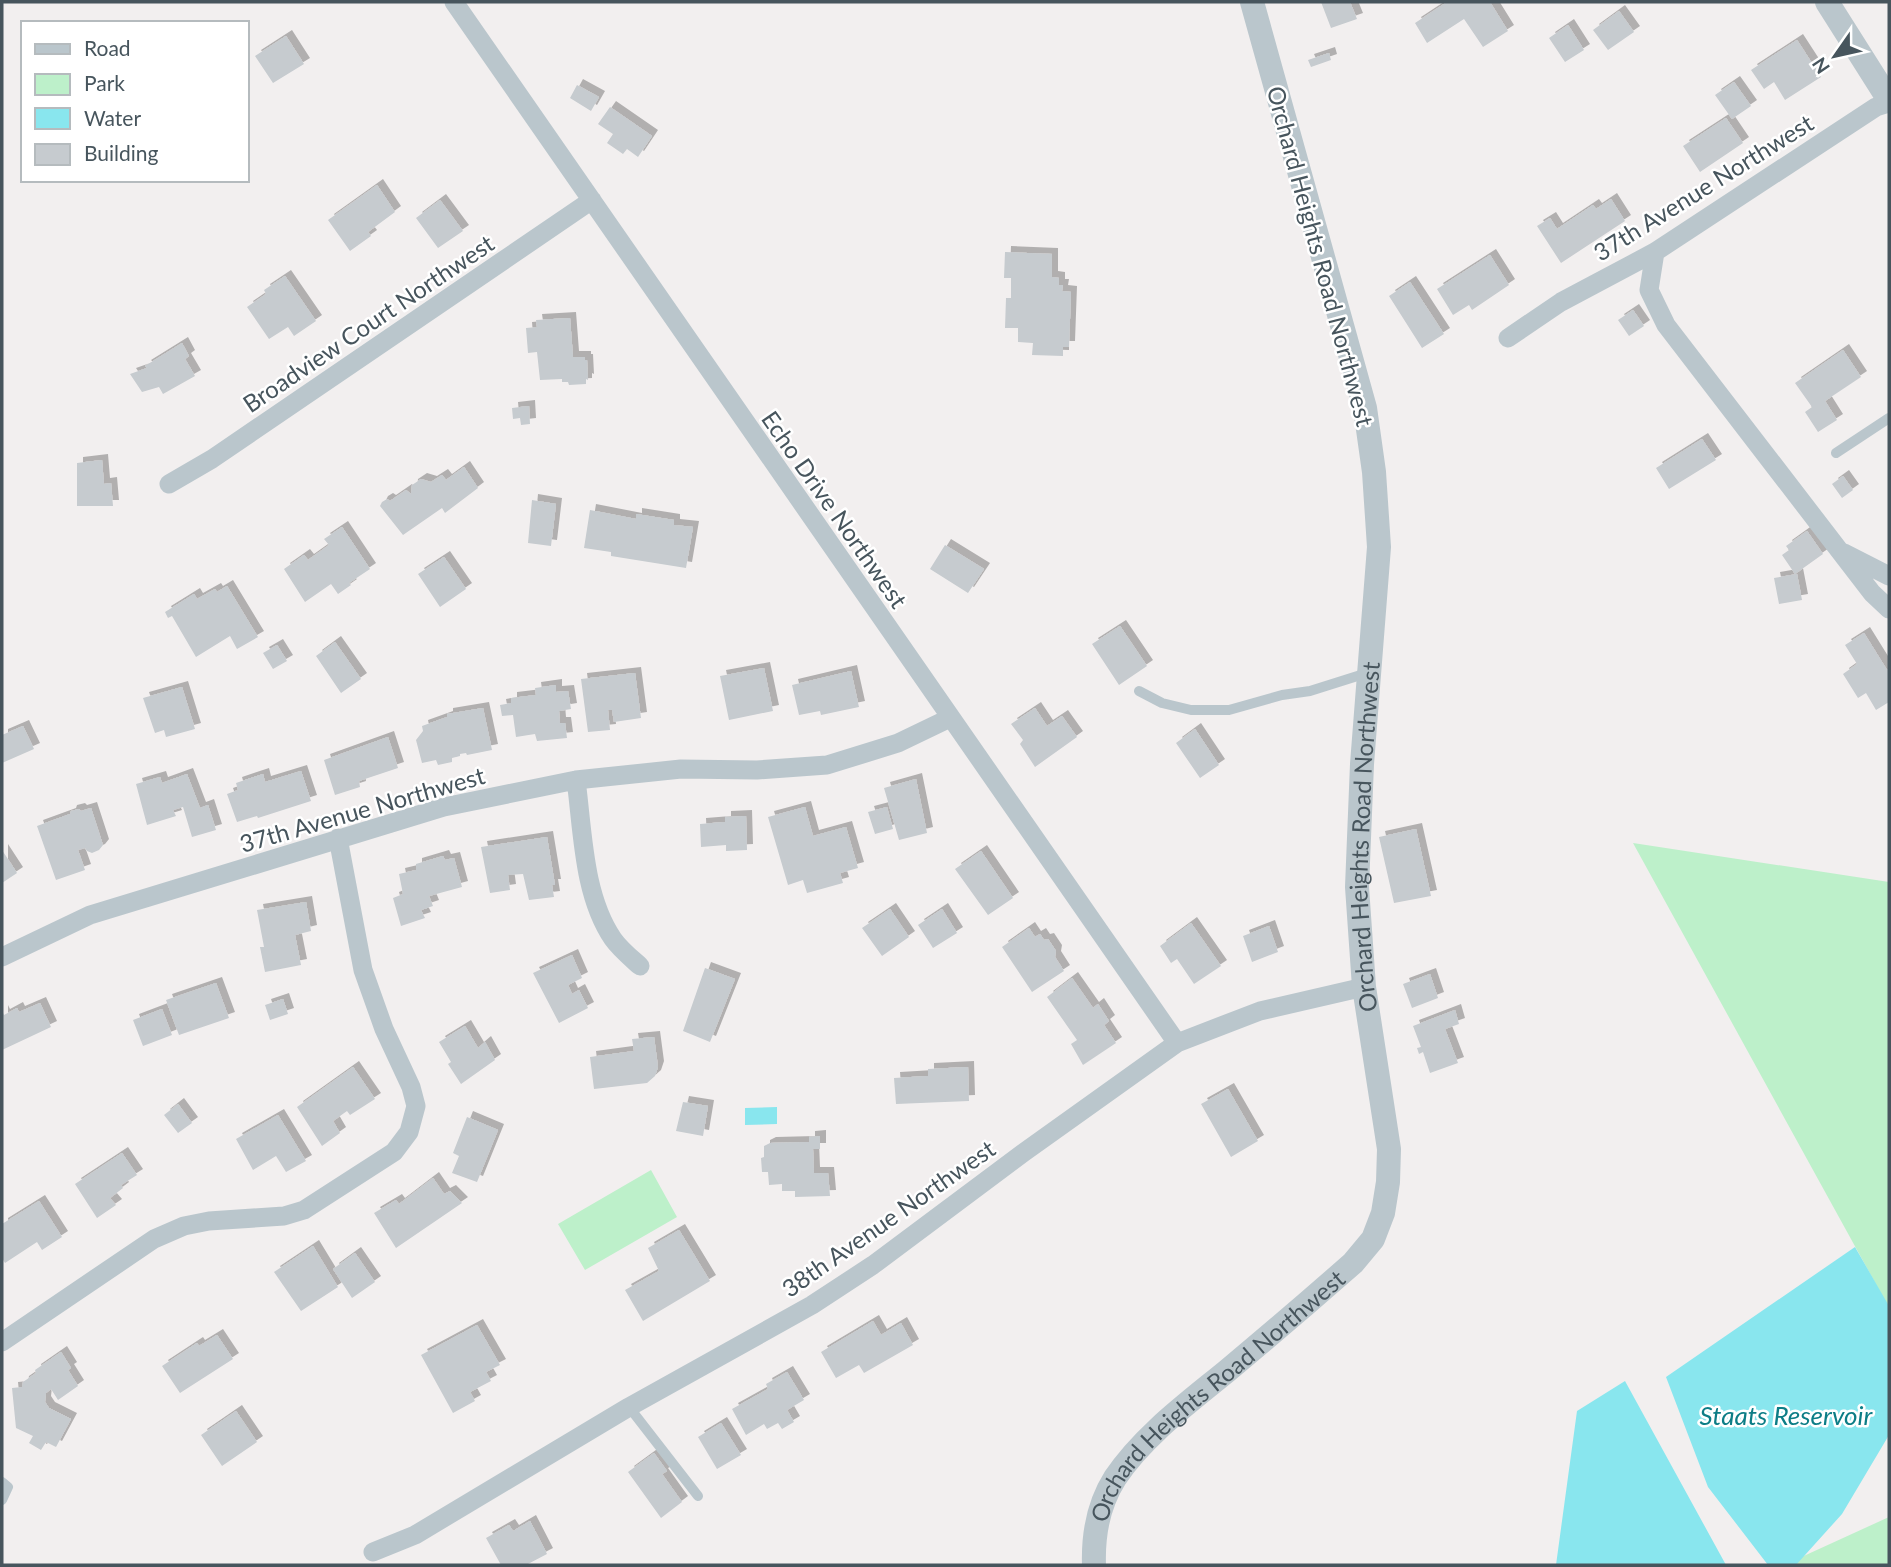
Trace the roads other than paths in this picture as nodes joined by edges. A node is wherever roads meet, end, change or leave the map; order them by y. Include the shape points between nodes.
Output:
1 (453, 2) edge
2 (1252, 2) edge
3 (1827, 2) edge
4 (1889, 102) edge
5 (592, 200) junction
6 (1655, 252) junction
7 (1508, 338) dead end
8 (1889, 418) edge
9 (1836, 453) dead end
10 (169, 484) dead end
11 (1840, 551) junction
12 (1889, 576) edge
13 (1889, 609) edge
14 (1371, 672) junction
15 (1139, 691) dead end
16 (950, 718) junction
17 (576, 780) junction
18 (338, 838) junction
19 (2, 957) edge
20 (640, 966) dead end
21 (1364, 987) junction
22 (1177, 1043) junction
23 (2, 1342) edge
24 (629, 1407) junction
25 (2, 1482) edge
26 (698, 1496) dead end
27 (2, 1500) edge
28 (373, 1552) dead end
29 (1094, 1565) edge

1 - 5 street, Echo Drive Northwest
2 - 14 street, Orchard Heights Road Northwest via 1365,408 1379,547
3 - 4 street
4 - 6 street, 37th Avenue Northwest
5 - 10 street, Broadview Court Northwest
5 - 16 street, Echo Drive Northwest
6 - 7 street, 37th Avenue Northwest via 1561,302
6 - 11 street via 1649,290 1666,325
8 - 9 lane
11 - 12 street
11 - 13 street
14 - 15 lane via 1230,710 1191,710
14 - 21 street, Orchard Heights Road Northwest via 1357,887
16 - 17 street, 37th Avenue Northwest via 898,744 827,765 681,769
16 - 22 street, Echo Drive Northwest
17 - 18 street, 37th Avenue Northwest via 444,807
17 - 20 street via 598,908 614,940
18 - 19 street, 37th Avenue Northwest via 90,915
18 - 23 street via 363,970 416,1106 409,1132 394,1152 304,1210 184,1226 154,1240
21 - 22 street, 38th Avenue Northwest via 1260,1011
21 - 29 street, Orchard Heights Road Northwest via 1389,1149 1388,1182 1373,1239 1353,1264 1144,1443 1115,1479 1099,1511
22 - 24 street, 38th Avenue Northwest via 873,1265 812,1305
24 - 26 lane
24 - 28 street, 38th Avenue Northwest via 415,1535
25 - 27 lane via 8,1487

